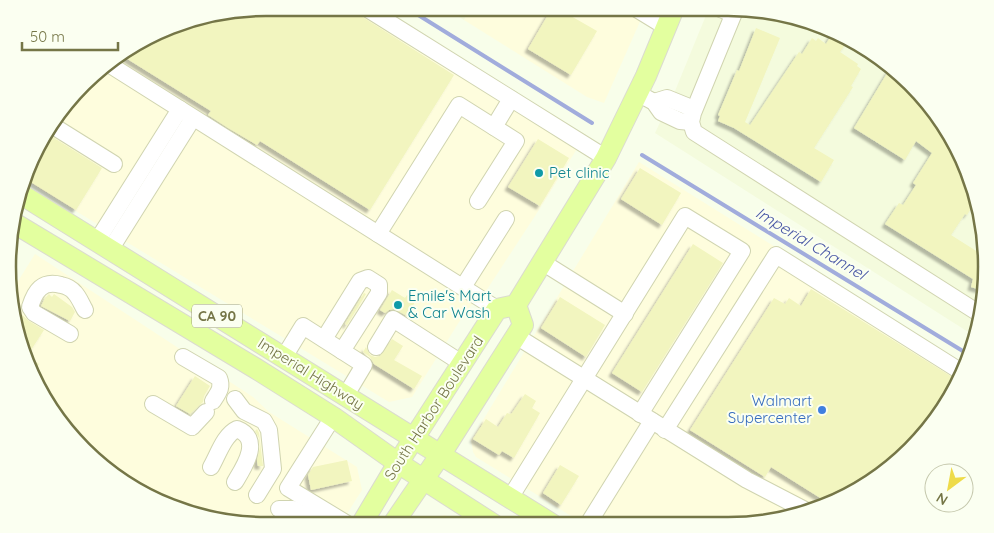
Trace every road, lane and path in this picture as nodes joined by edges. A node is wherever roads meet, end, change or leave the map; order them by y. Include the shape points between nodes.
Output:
1 (379, 16) edge
2 (648, 16) edge
3 (671, 16) edge
4 (732, 16) edge
5 (666, 27) junction
6 (114, 68) edge
7 (646, 98) junction
8 (511, 99) junction
9 (187, 113) junction
10 (692, 116) junction
11 (494, 127) junction
12 (57, 128) edge
13 (606, 158) junction
14 (114, 164) dead end
15 (26, 198) edge
16 (478, 201) dead end
17 (506, 219) dead end
18 (20, 221) edge
19 (20, 225) edge
20 (378, 234) junction
21 (103, 246) junction
22 (542, 262) junction
23 (463, 287) junction
24 (507, 307) junction
25 (86, 310) dead end
26 (974, 310) edge
27 (625, 314) junction
28 (70, 334) dead end
29 (516, 336) junction
30 (324, 339) junction
31 (342, 351) junction
32 (183, 356) dead end
33 (284, 356) junction
34 (369, 357) junction
35 (463, 364) junction
36 (956, 368) edge
37 (584, 379) junction
38 (346, 395) junction
39 (235, 399) dead end
40 (153, 404) dead end
41 (333, 417) junction
42 (652, 422) junction
43 (415, 438) junction
44 (441, 454) junction
45 (398, 463) junction
46 (211, 467) dead end
47 (424, 478) junction
48 (235, 482) dead end
49 (257, 495) dead end
50 (510, 498) junction
51 (798, 506) edge
52 (279, 509) dead end
53 (306, 517) edge
54 (336, 517) edge
55 (366, 517) edge
56 (398, 517) edge
57 (483, 517) edge
58 (541, 517) edge
59 (592, 517) edge

1 - 8 street
2 - 5 street
3 - 5 main road, South Harbor Boulevard
4 - 10 street
5 - 7 main road, South Harbor Boulevard
6 - 9 street
7 - 10 street via 667,98
7 - 13 main road, South Harbor Boulevard
8 - 11 street
8 - 13 street
9 - 20 street
9 - 21 street
10 - 26 street via 694,132
11 - 16 street via 516,141
11 - 20 street via 459,105
12 - 14 street
13 - 22 main road, South Harbor Boulevard
15 - 21 main road, Imperial Highway / CA 90
17 - 23 street
18 - 21 main road via 34,222 91,257 101,257
19 - 41 main road, Imperial Highway / CA 90
20 - 23 street
21 - 33 main road, Imperial Highway / CA 90
22 - 24 main road, South Harbor Boulevard
22 - 27 street
23 - 24 street
24 - 29 main road, South Harbor Boulevard via 523,325
24 - 35 main road, South Harbor Boulevard
25 - 28 street via 75,292 68,288 50,283 37,291 30,307 34,314
27 - 37 street
27 - 42 street via 685,216 742,251
29 - 37 street
29 - 44 main road, South Harbor Boulevard
30 - 31 street
30 - 31 street via 360,281 368,278 378,285 378,293
30 - 33 street via 302,326
31 - 34 street
32 - 40 street via 219,378 221,389 192,427
33 - 38 main road, Imperial Highway / CA 90
34 - 35 street via 393,319
34 - 38 street
35 - 43 main road, South Harbor Boulevard
36 - 42 street via 776,255
37 - 42 street
37 - 50 street
38 - 43 main road, Imperial Highway / CA 90
39 - 49 street via 244,411 264,421 269,430 273,469
41 - 45 main road, Imperial Highway / CA 90
41 - 54 street via 288,488
42 - 51 street via 747,480
42 - 59 street
43 - 44 main road, Imperial Highway / CA 90
43 - 45 main road, South Harbor Boulevard
44 - 47 main road, South Harbor Boulevard
44 - 50 main road, Imperial Highway / CA 90
45 - 47 main road, Imperial Highway / CA 90
45 - 55 main road, South Harbor Boulevard
46 - 48 street via 232,432 243,431 250,443 250,454
47 - 56 main road, South Harbor Boulevard
47 - 57 main road, Imperial Highway / CA 90
50 - 58 main road, Imperial Highway / CA 90
52 - 53 street via 293,509

